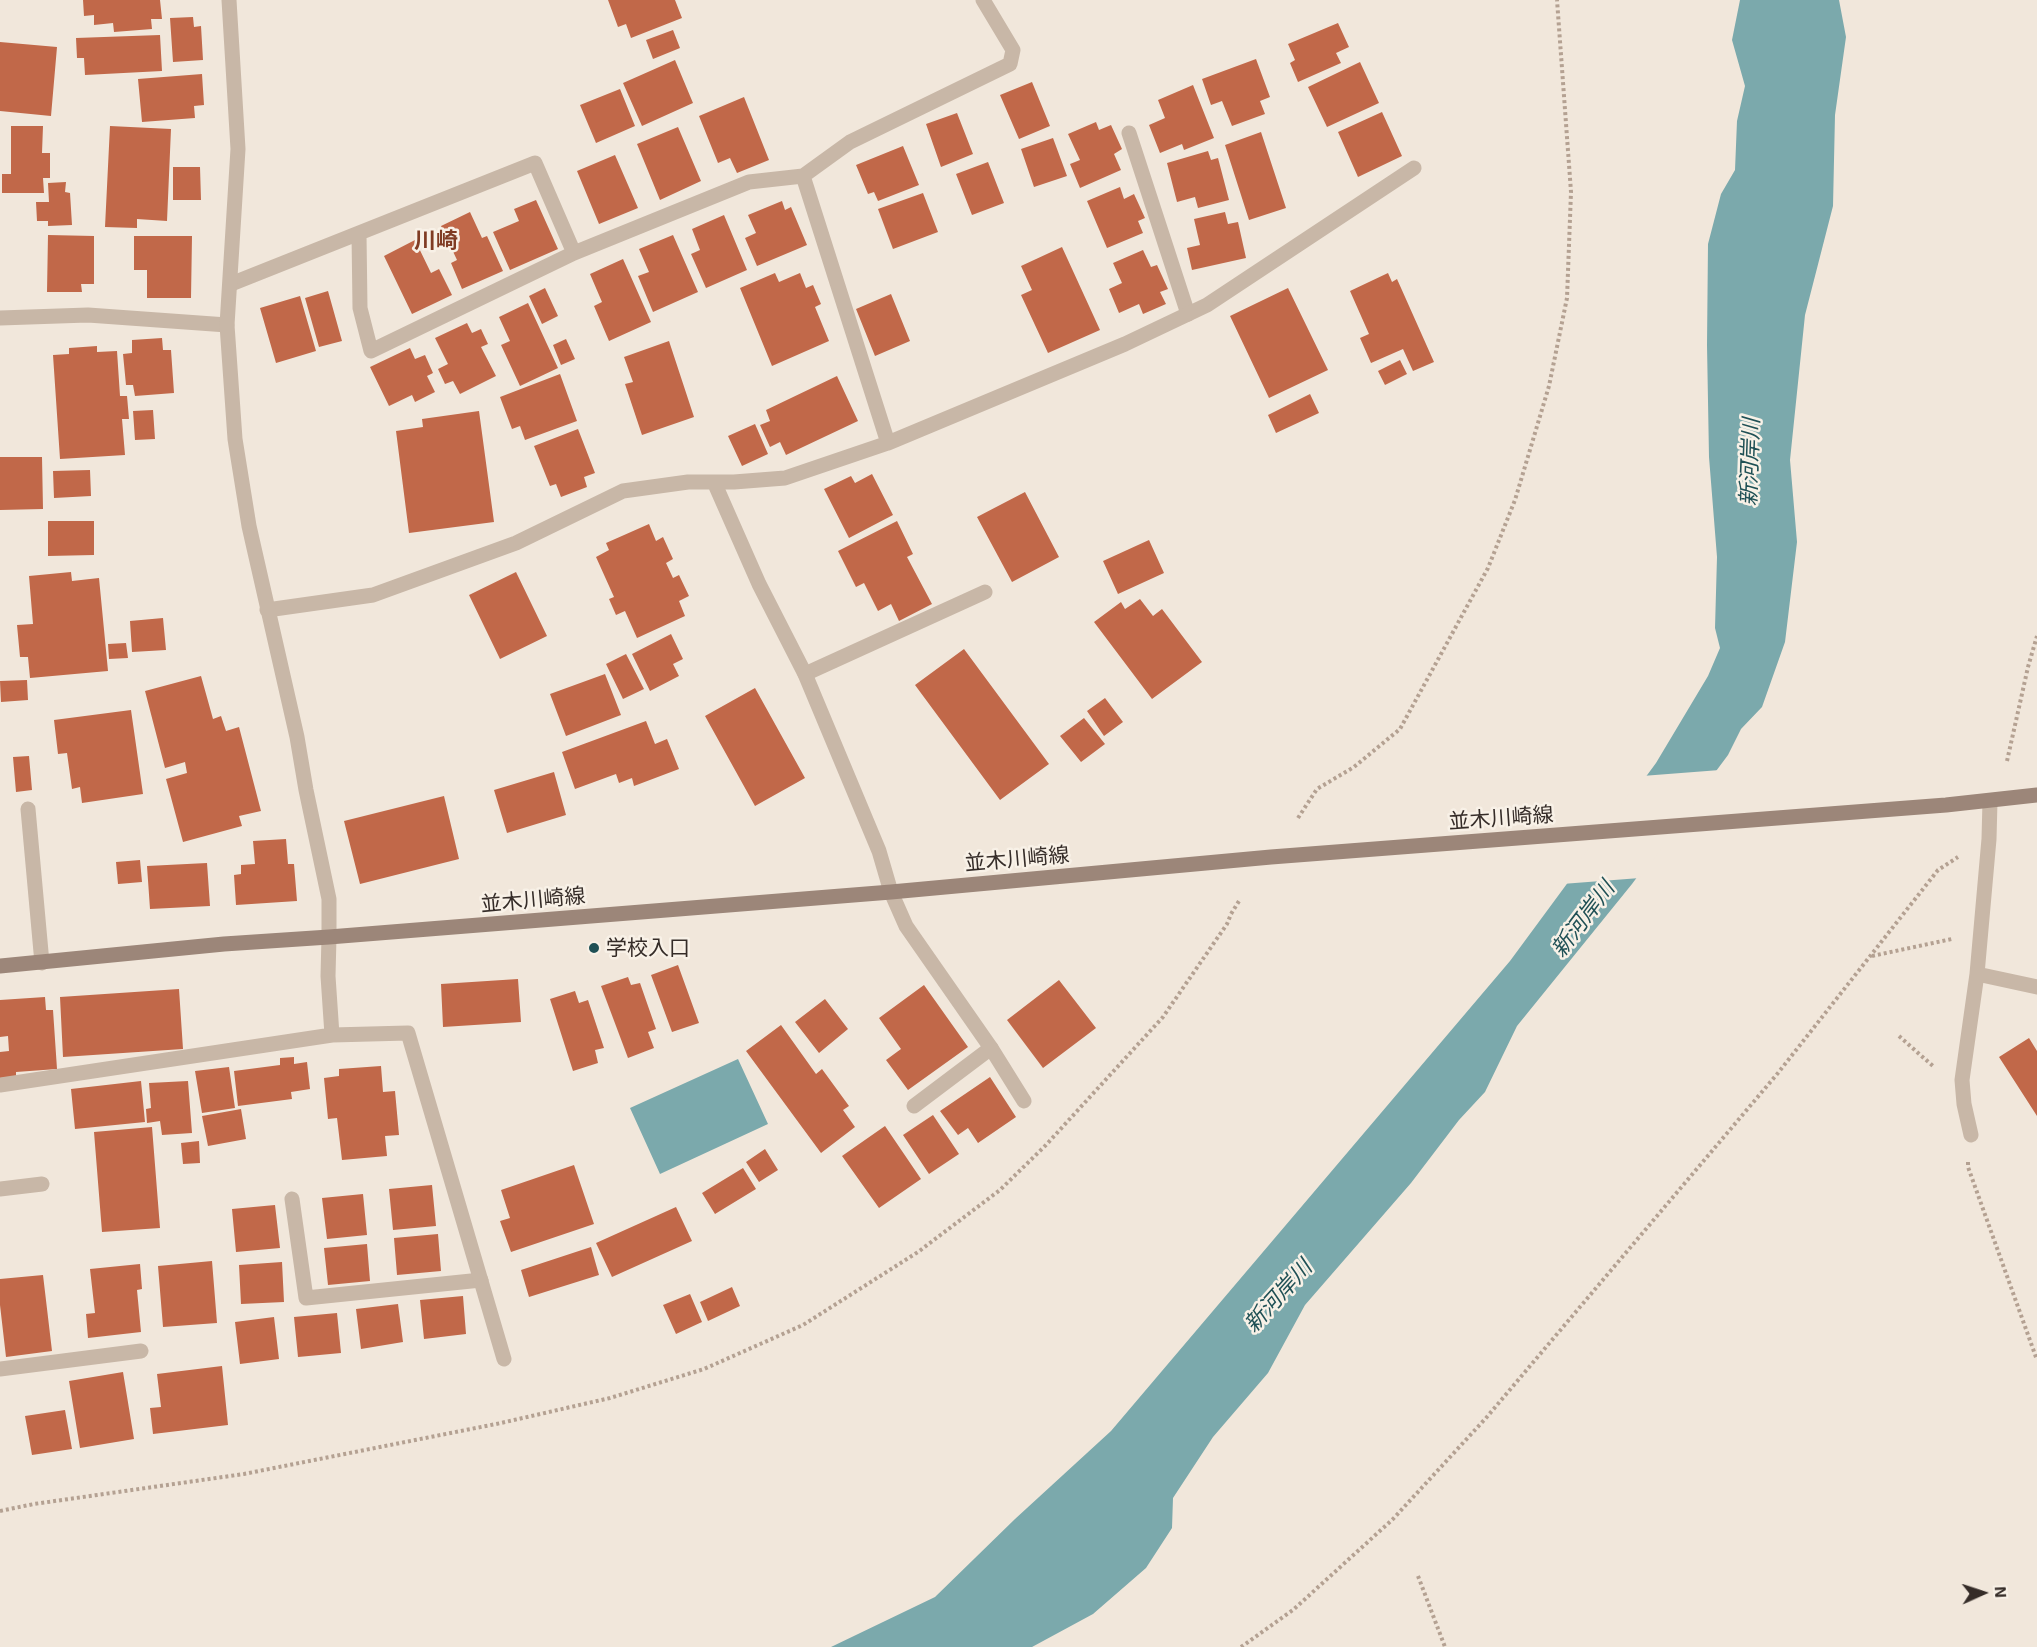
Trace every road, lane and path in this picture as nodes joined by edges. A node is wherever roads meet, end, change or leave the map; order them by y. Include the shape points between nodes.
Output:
1 (230, 0) edge
2 (983, 0) edge
3 (1557, 0) edge
4 (1129, 133) dead end
5 (1414, 168) dead end
6 (803, 176) junction
7 (359, 234) junction
8 (574, 254) junction
9 (231, 284) junction
10 (1188, 314) junction
11 (0, 318) edge
12 (227, 325) junction
13 (888, 443) junction
14 (714, 482) junction
15 (985, 591) dead end
16 (267, 610) junction
17 (2037, 636) edge
18 (805, 674) junction
19 (2007, 760) dead end
20 (2037, 795) edge
21 (1990, 801) junction
22 (28, 809) dead end
23 (1298, 818) dead end
24 (1961, 855) dead end
25 (891, 892) junction
26 (1239, 901) dead end
27 (329, 937) junction
28 (1952, 939) dead end
29 (1871, 956) junction
30 (42, 963) junction
31 (0, 966) edge
32 (1977, 974) junction
33 (2037, 987) edge
34 (332, 1035) junction
35 (1899, 1036) dead end
36 (992, 1048) junction
37 (1962, 1080) junction
38 (0, 1085) edge
39 (1024, 1101) dead end
40 (914, 1106) dead end
41 (1971, 1135) joint
42 (42, 1184) dead end
43 (0, 1189) edge
44 (292, 1199) dead end
45 (481, 1280) junction
46 (141, 1351) dead end
47 (504, 1359) dead end
48 (2037, 1360) edge
49 (0, 1369) edge
50 (0, 1511) edge
51 (1418, 1576) dead end
52 (1241, 1647) edge
53 (1445, 1647) edge

1 - 9 street via 238,149
2 - 6 street via 1013,50 1010,64 850,142
3 - 23 path via 1571,192 1567,298 1549,386 1515,500 1488,568 1400,729 1354,767 1317,789
4 - 10 street
5 - 10 street
6 - 8 street via 749,182
6 - 13 street
7 - 8 street via 535,163
7 - 8 street via 360,308 371,351
7 - 9 street
9 - 12 street
10 - 13 street
11 - 12 street via 88,315
12 - 16 street via 235,439
13 - 14 street via 785,478
14 - 16 street via 623,491 516,543 372,595
14 - 18 street via 759,584
15 - 18 street
16 - 27 street via 329,899
17 - 19 path
18 - 25 street via 879,851
20 - 21 main road, 並木川崎線
21 - 25 main road, 並木川崎線 via 1311,854
21 - 32 street
22 - 30 street
24 - 29 path via 1938,870
25 - 27 main road, 並木川崎線
25 - 36 street via 906,926
26 - 50 path via 1163,1017 1000,1190 918,1252 802,1325 704,1369 610,1398 244,1474
27 - 30 main road, 並木川崎線
27 - 34 street
28 - 29 path
29 - 52 path via 1778,1073 1486,1418 1393,1519 1293,1610
30 - 31 main road, 並木川崎線
32 - 33 street
32 - 37 street
34 - 38 street
34 - 45 street via 408,1033
35 - 37 path via 1936,1068
36 - 39 street
36 - 40 street
37 - 41 street
41 - 48 path via 1968,1167
42 - 43 street
44 - 45 street via 306,1298
45 - 47 street
46 - 49 street
51 - 53 path

